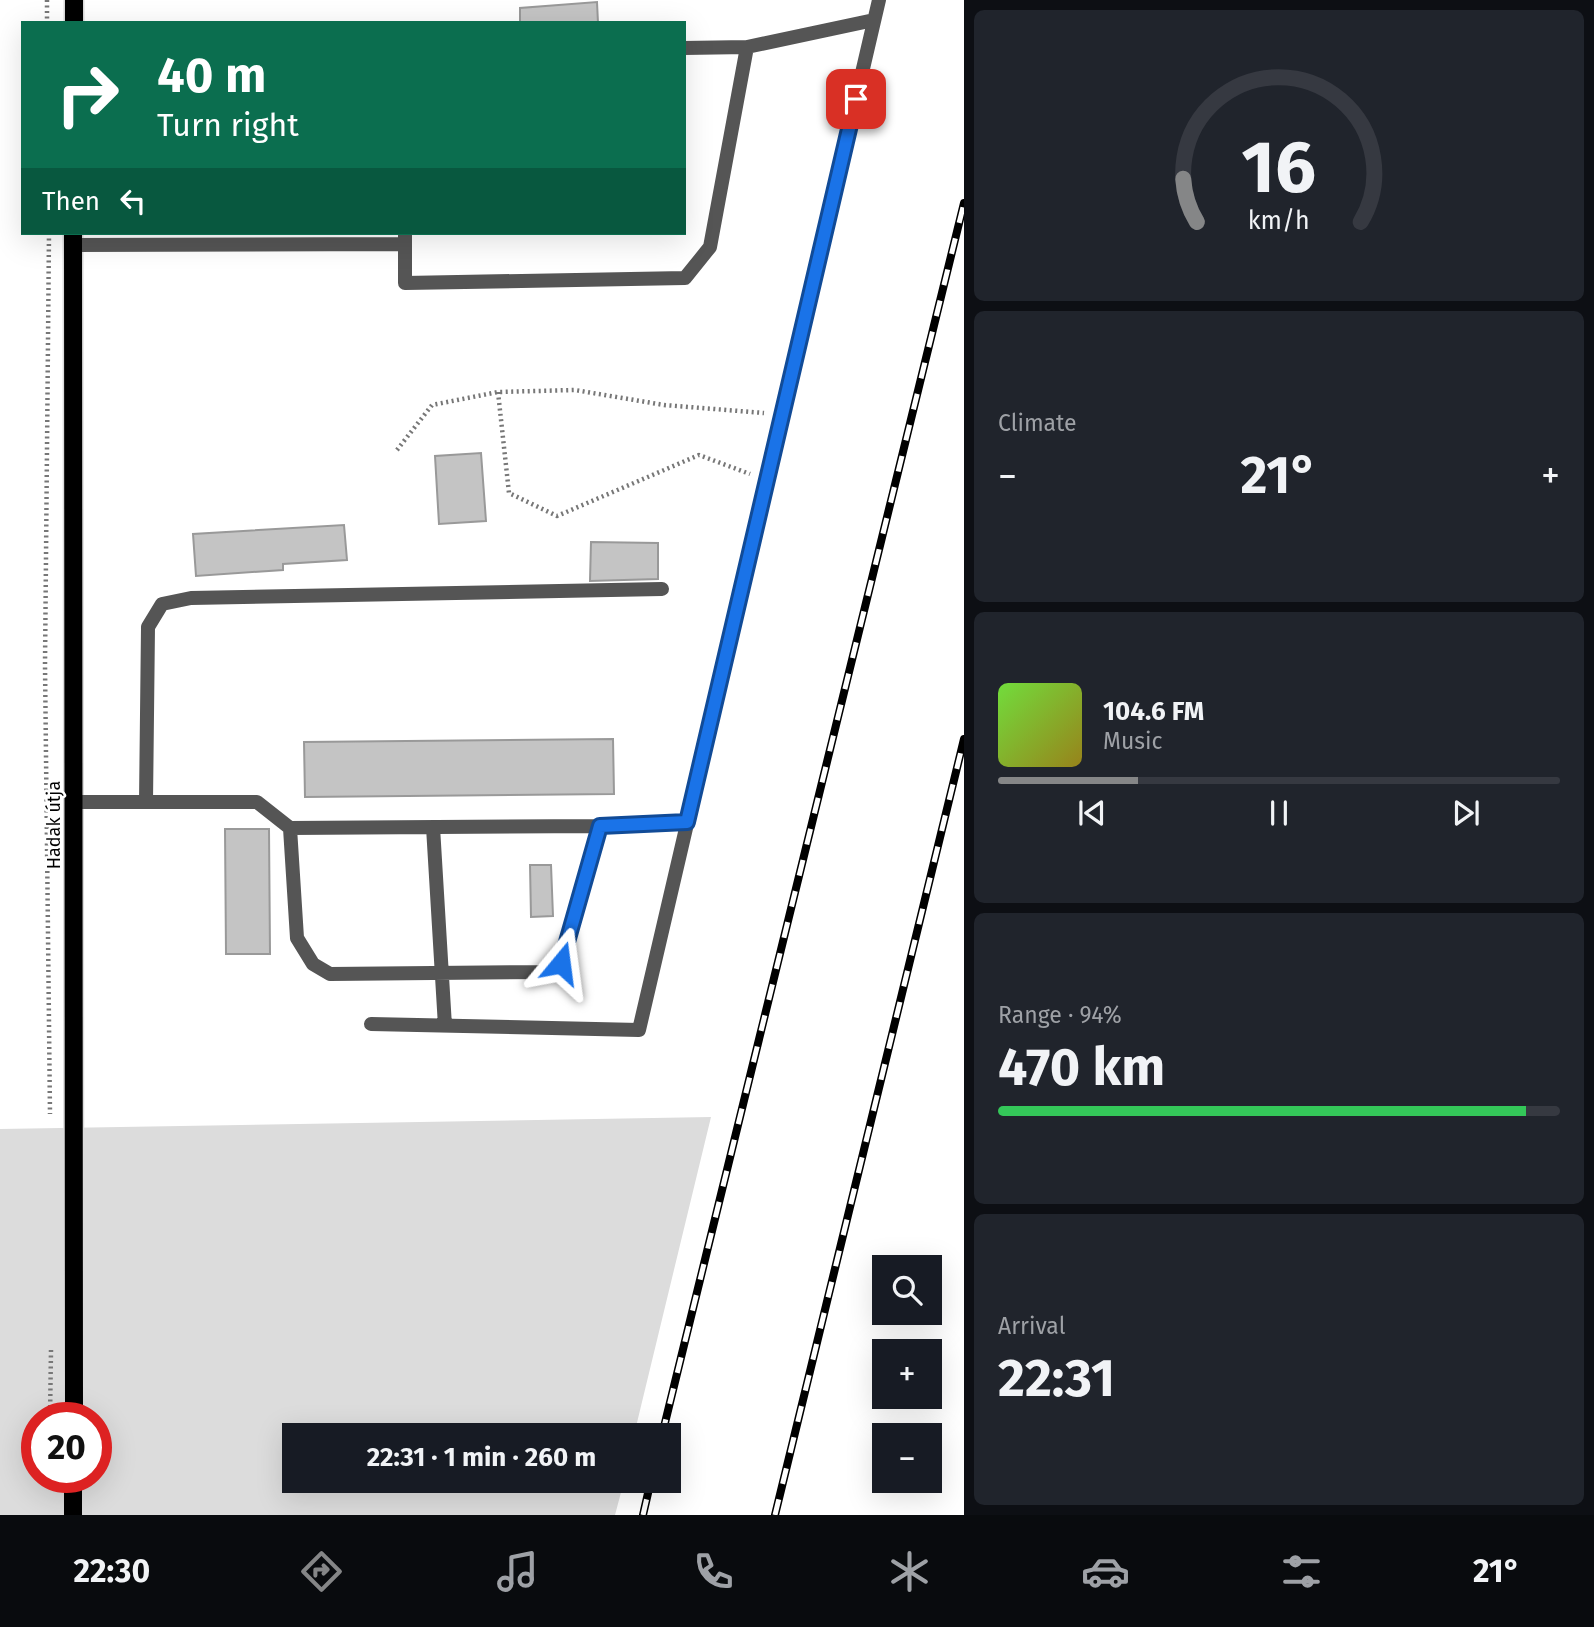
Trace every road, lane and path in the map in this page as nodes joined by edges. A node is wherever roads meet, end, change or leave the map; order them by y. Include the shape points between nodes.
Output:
1 (47, 0) edge
2 (74, 0) edge
3 (879, 0) edge
4 (874, 20) junction
5 (47, 21) edge
6 (74, 21) edge
7 (747, 47) junction
8 (686, 48) edge
9 (49, 235) edge
10 (405, 238) edge
11 (73, 239) edge
12 (498, 392) junction
13 (782, 414) junction
14 (397, 450) dead end
15 (767, 481) junction
16 (662, 589) dead end
17 (75, 802) junction
18 (146, 802) junction
19 (687, 822) junction
20 (600, 826) junction
21 (433, 827) junction
22 (290, 828) junction
23 (442, 975) junction
24 (371, 1024) dead end
25 (445, 1026) junction
26 (51, 1125) dead end
27 (51, 1348) dead end
28 (50, 1402) edge
29 (74, 1402) edge
30 (74, 1493) edge
31 (73, 1515) edge

1 - 5 path
2 - 6 main road
3 - 4 lane
4 - 7 lane
4 - 13 lane
7 - 8 lane
7 - 10 lane via 710,247 685,278 405,282
9 - 26 path via 46,679
10 - 11 lane
11 - 17 main road, Hadak útja
12 - 13 path via 575,390 664,405
12 - 14 path via 432,405
12 - 15 path via 509,493 557,516 699,455
13 - 15 lane
15 - 19 lane
16 - 18 lane via 191,598 162,604 148,627
17 - 18 lane
17 - 29 main road, Hadak útja
18 - 22 lane via 257,802
19 - 20 lane
19 - 25 lane via 639,1030
20 - 21 lane
20 - 23 lane via 561,963 547,972
21 - 22 lane
21 - 23 lane
22 - 23 lane via 297,938 313,964 330,974
23 - 25 lane
24 - 25 lane
27 - 28 path
30 - 31 main road

